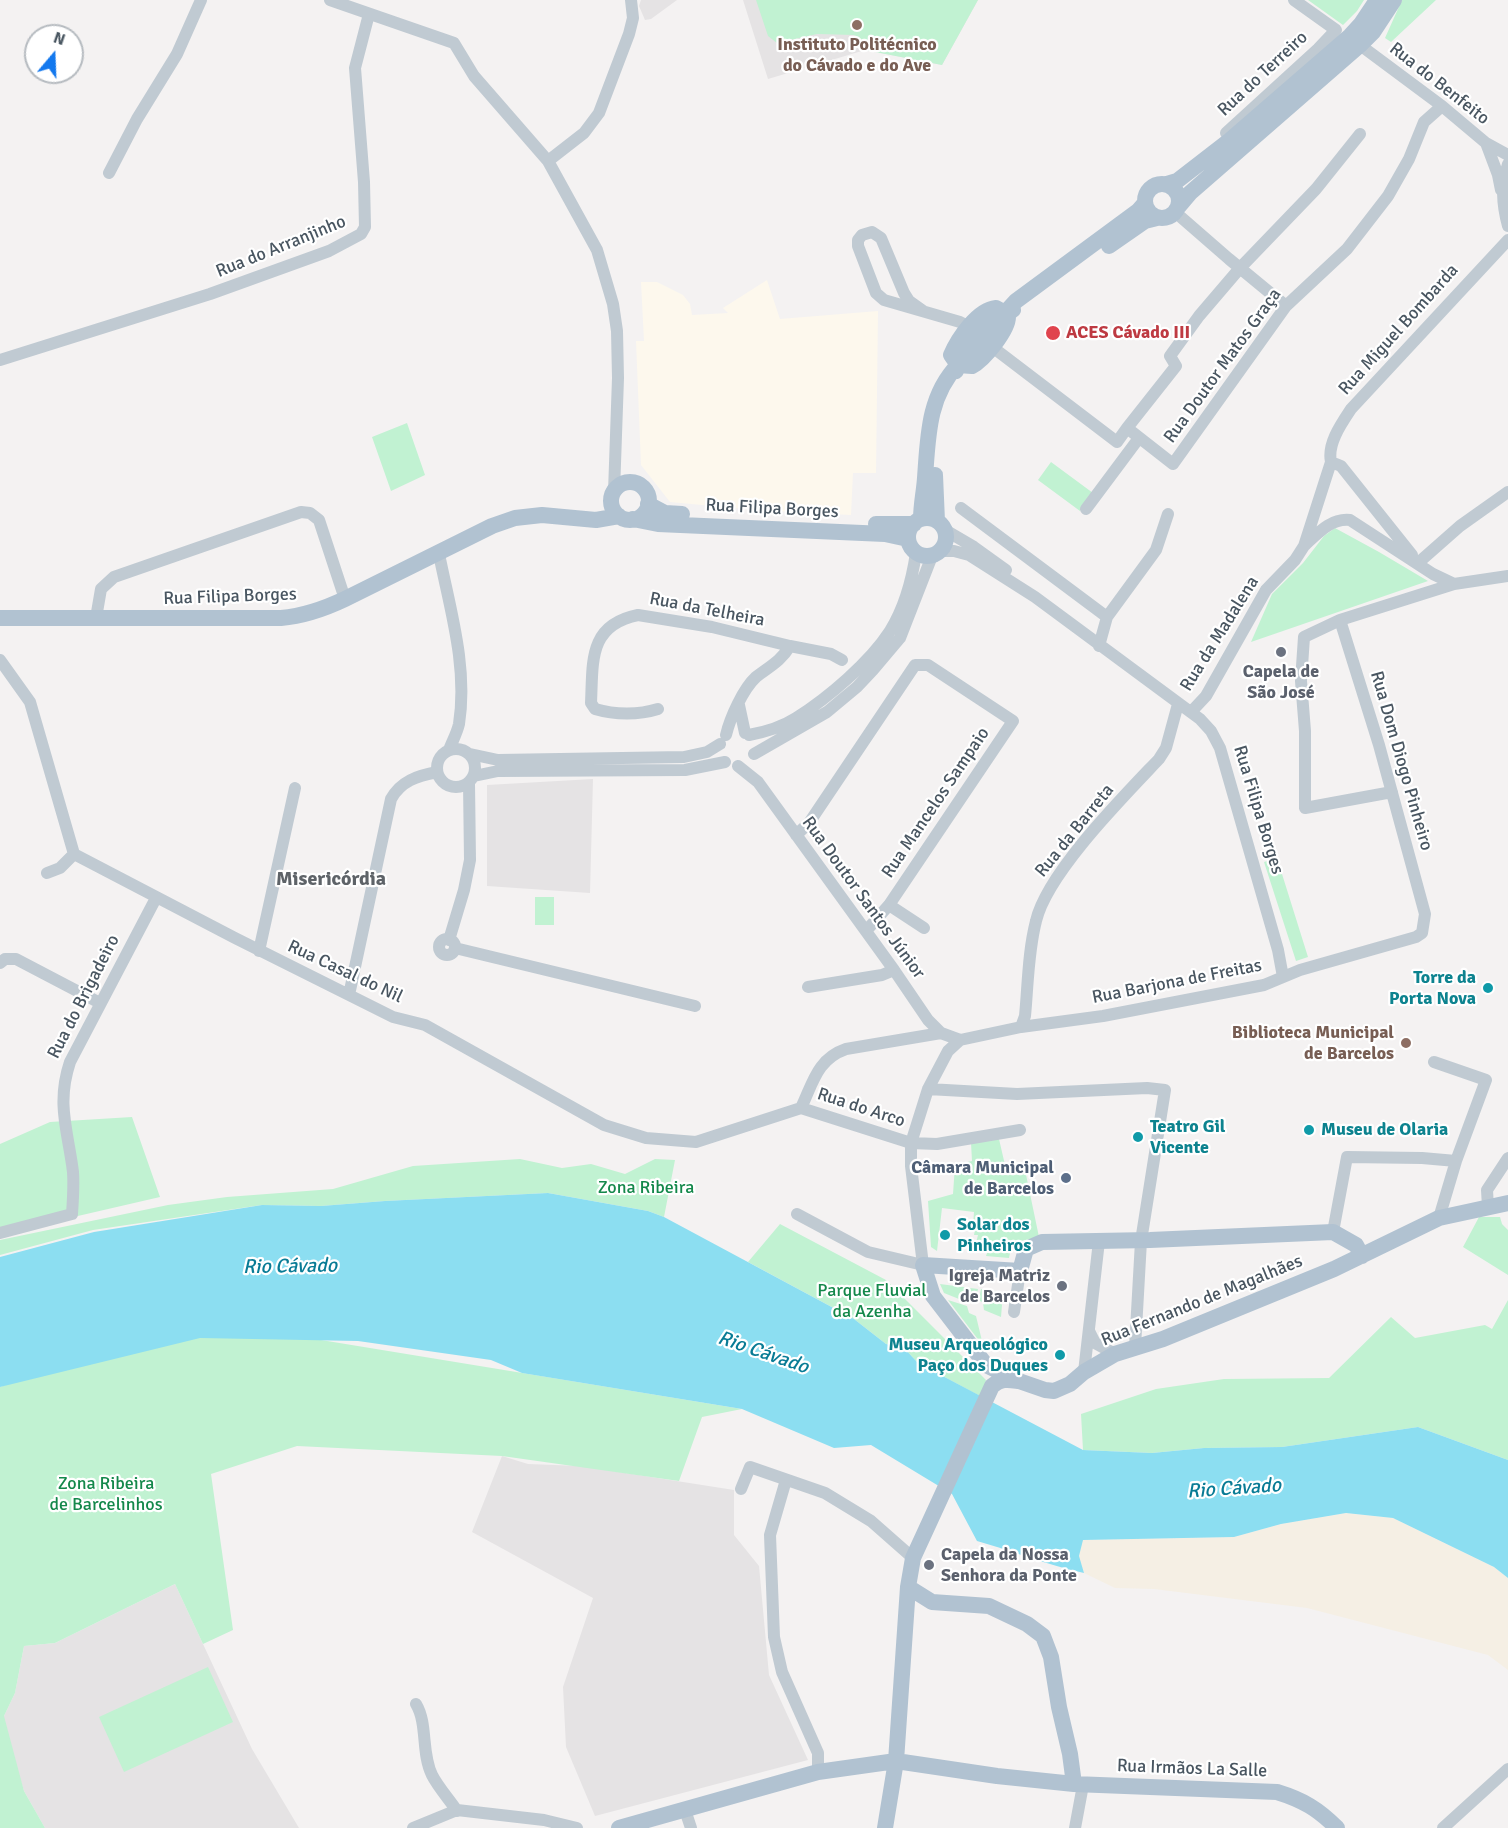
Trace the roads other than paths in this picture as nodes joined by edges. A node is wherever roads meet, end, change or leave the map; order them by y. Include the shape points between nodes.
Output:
1 (201, 0) edge
2 (330, 0) edge
3 (631, 0) edge
4 (1294, 0) edge
5 (1377, 0) edge
6 (1394, 0) edge
7 (348, 3) edge
8 (369, 14) junction
9 (1349, 37) junction
10 (1442, 106) junction
11 (1360, 134) dead end
12 (1486, 144) junction
13 (1508, 155) edge
14 (548, 161) junction
15 (1508, 164) edge
16 (109, 173) dead end
17 (1167, 184) junction
18 (1502, 190) junction
19 (1144, 203) junction
20 (1177, 209) junction
21 (1157, 218) junction
22 (1508, 226) edge
23 (1504, 243) edge
24 (1240, 268) junction
25 (1286, 306) junction
26 (923, 311) junction
27 (1005, 313) junction
28 (970, 327) junction
29 (992, 346) junction
30 (0, 360) edge
31 (958, 365) junction
32 (1127, 429) junction
33 (1139, 438) junction
34 (1332, 445) joint
35 (1331, 462) junction
36 (616, 491) junction
37 (1508, 492) edge
38 (648, 504) junction
39 (961, 508) dead end
40 (1086, 509) dead end
41 (1168, 514) dead end
42 (583, 518) junction
43 (626, 518) junction
44 (927, 537) junction
45 (1304, 546) junction
46 (439, 554) junction
47 (1418, 563) junction
48 (1508, 576) edge
49 (1454, 584) junction
50 (1035, 597) junction
51 (345, 600) junction
52 (1107, 617) junction
53 (0, 618) edge
54 (96, 618) junction
55 (1340, 620) junction
56 (790, 646) junction
57 (1099, 646) junction
58 (0, 660) edge
59 (842, 660) dead end
60 (1178, 704) junction
61 (739, 705) junction
62 (658, 709) dead end
63 (1191, 712) junction
64 (458, 728) junction
65 (747, 734) junction
66 (723, 739) junction
67 (449, 750) junction
68 (468, 753) junction
69 (753, 756) junction
70 (725, 762) junction
71 (738, 766) junction
72 (437, 772) junction
73 (472, 779) junction
74 (758, 782) junction
75 (447, 785) junction
76 (295, 788) dead end
77 (1392, 792) junction
78 (470, 808) junction
79 (796, 835) junction
80 (74, 854) junction
81 (47, 873) dead end
82 (156, 898) junction
83 (888, 905) junction
84 (1425, 914) joint
85 (924, 928) dead end
86 (866, 931) junction
87 (259, 951) junction
88 (0, 963) edge
89 (894, 970) junction
90 (1282, 977) junction
91 (808, 987) dead end
92 (349, 995) junction
93 (100, 1003) junction
94 (695, 1006) dead end
95 (1021, 1027) junction
96 (941, 1033) junction
97 (960, 1040) junction
98 (1434, 1062) dead end
99 (928, 1089) junction
100 (801, 1108) junction
101 (1020, 1131) dead end
102 (911, 1143) junction
103 (1508, 1158) edge
104 (1456, 1161) junction
105 (1508, 1203) edge
106 (1488, 1207) junction
107 (797, 1214) dead end
108 (1439, 1218) junction
109 (1333, 1232) junction
110 (0, 1233) edge
111 (1099, 1241) junction
112 (1141, 1241) junction
113 (1362, 1256) junction
114 (923, 1266) junction
115 (1020, 1270) junction
116 (1014, 1312) dead end
117 (1089, 1330) junction
118 (1135, 1347) junction
119 (1114, 1354) junction
120 (986, 1365) junction
121 (1084, 1372) junction
122 (1019, 1381) junction
123 (991, 1388) junction
124 (786, 1480) junction
125 (741, 1489) dead end
126 (913, 1558) junction
127 (908, 1587) junction
128 (416, 1704) dead end
129 (896, 1761) junction
130 (1508, 1769) edge
131 (818, 1772) junction
132 (1078, 1784) junction
133 (685, 1810) junction
134 (457, 1811) junction
135 (413, 1828) edge
136 (577, 1828) edge
137 (619, 1828) edge
138 (691, 1828) edge
139 (885, 1828) edge
140 (1075, 1828) edge
141 (1337, 1828) edge
142 (1443, 1828) edge

1 - 16 street via 177,54
2 - 7 street
3 - 14 street via 633,18 599,113 584,134
4 - 9 street, Rua do Terreiro
5 - 9 main road
6 - 9 main road via 1372,32
7 - 8 street
8 - 14 street via 454,43 474,76
8 - 30 street, Rua do Arranjinho via 355,68 364,182 362,234 329,251 210,294
9 - 10 street, Rua do Benfeito
9 - 17 main road via 1230,140 1177,181
9 - 20 main road
10 - 12 street, Rua do Benfeito
10 - 25 street, Rua Doutor Matos Graça via 1424,122 1410,159 1388,196 1347,249
11 - 24 street via 1316,189
12 - 13 street
12 - 18 street, Rua do Benfeito
14 - 36 street via 597,250 613,304 618,378
15 - 18 street
17 - 19 main road via 1150,188
17 - 20 main road via 1177,192
18 - 22 street
19 - 21 main road
19 - 27 main road
20 - 21 main road via 1168,217
20 - 24 street
21 - 27 main road via 1145,221 1029,303
23 - 34 street, Rua Miguel Bombarda via 1351,409
24 - 25 street
24 - 32 street via 1170,356 1176,366
25 - 33 street, Rua Doutor Matos Graça via 1173,464
26 - 26 street via 904,293 881,238 872,231 862,235 858,246 876,293 884,300
26 - 28 street
27 - 28 main road via 991,309
27 - 29 main road via 1006,328
27 - 31 main road
28 - 31 main road via 951,355
29 - 31 main road via 977,363
29 - 32 street via 1117,442
31 - 44 main road via 946,377 932,412
32 - 33 street, Rua Doutor Matos Graça
33 - 40 street
34 - 35 street, Rua da Madalena
35 - 45 street, Rua da Madalena
35 - 47 street via 1341,466
36 - 38 main road via 636,483 647,494
36 - 42 main road via 600,510
36 - 43 main road via 612,508
37 - 47 street via 1460,526
38 - 43 main road via 643,514
38 - 44 main road, Rua Filipa Borges via 665,513 885,525
39 - 52 street
41 - 52 street via 1156,550
42 - 43 main road, Rua Filipa Borges
42 - 46 main road, Rua Filipa Borges via 515,518
43 - 44 main road, Rua Filipa Borges via 658,524
44 - 50 street, Rua Filipa Borges via 969,555
44 - 50 street, Rua Filipa Borges via 974,547
44 - 65 street via 890,631 864,662 795,719 770,730
44 - 69 street via 900,638 857,687 827,712
45 - 47 street via 1334,521 1350,520
45 - 63 street, Rua da Madalena via 1266,590 1206,696
46 - 51 main road, Rua Filipa Borges
46 - 64 street via 460,663
47 - 49 street
48 - 49 street
49 - 55 street
50 - 57 street, Rua Filipa Borges
51 - 54 main road, Rua Filipa Borges via 321,610 281,618
51 - 54 street via 319,520 301,512 114,577 101,590
52 - 57 street
53 - 54 main road, Rua Filipa Borges
55 - 77 street, Rua Dom Diogo Pinheiro
55 - 77 street via 1304,636 1301,681 1305,808
56 - 59 street, Rua da Telheira
56 - 61 street via 782,660 747,688
56 - 62 street, Rua da Telheira via 712,627 638,615 618,622 599,640 593,654 591,703 602,711 642,714
57 - 60 street, Rua Filipa Borges
58 - 80 street via 30,702
60 - 63 street, Rua Filipa Borges
60 - 95 street, Rua da Barreta via 1166,748 1159,759 1080,848 1041,905
61 - 65 street
61 - 66 street
63 - 90 street, Rua Filipa Borges via 1211,731 1220,748 1278,950
64 - 67 street
64 - 68 street
65 - 66 street via 736,731
65 - 69 street via 754,744
66 - 68 street via 708,752 684,757 498,760
66 - 70 street via 720,754
67 - 68 street
67 - 72 street via 439,759
68 - 73 street via 476,765
69 - 71 street
69 - 74 street, Rua Doutor Santos Júnior
70 - 71 street
70 - 73 street via 685,770 498,771
71 - 74 street, Rua Doutor Santos Júnior
72 - 75 street
72 - 92 street via 408,780 397,788 391,800
73 - 75 street via 458,788
73 - 78 street
74 - 79 street, Rua Doutor Santos Júnior
75 - 78 street
76 - 87 street
77 - 84 street, Rua Dom Diogo Pinheiro
78 - 94 street via 470,860 452,944
79 - 83 street, Rua Mancelos Sampaio via 809,822 915,665 928,665 1012,721
79 - 86 street, Rua Doutor Santos Júnior
80 - 81 street via 60,868
80 - 82 street, Rua Casal do Nil
82 - 87 street, Rua Casal do Nil
82 - 93 street, Rua do Brigadeiro
83 - 85 street
83 - 86 street, Rua Mancelos Sampaio
84 - 90 street, Rua Barjona de Freitas via 1422,933 1416,937
86 - 89 street, Rua Doutor Santos Júnior
87 - 92 street, Rua Casal do Nil
88 - 93 street via 16,959
89 - 91 street
89 - 96 street, Rua Doutor Santos Júnior
90 - 95 street, Rua Barjona de Freitas via 1264,985 1103,1016
92 - 100 street, Rua Casal do Nil via 393,1017 425,1025 604,1125 646,1138 696,1142
93 - 110 street, Rua do Brigadeiro via 65,1076 63,1118 73,1173 72,1214
95 - 97 street, Rua Barjona de Freitas
96 - 97 street
96 - 100 street via 833,1054 822,1063
97 - 99 street, Rua Fernando de Magalhães via 948,1051
98 - 104 street via 1486,1080
99 - 102 street, Rua Fernando de Magalhães
99 - 112 street via 1017,1094 1165,1090
100 - 102 street, Rua do Arco
101 - 102 street, Rua do Arco via 937,1144
102 - 114 street, Rua Fernando de Magalhães
103 - 106 street via 1487,1190
104 - 108 street
104 - 109 street via 1347,1157
105 - 106 main road, Rua Fernando de Magalhães
106 - 108 main road, Rua Fernando de Magalhães
107 - 114 street via 868,1252
108 - 113 main road, Rua Fernando de Magalhães
109 - 112 main road
109 - 113 main road via 1356,1245
111 - 112 main road
111 - 115 main road via 1042,1242 1026,1250
111 - 117 street
112 - 118 street
113 - 118 main road, Rua Fernando de Magalhães
114 - 115 main road
114 - 120 main road, Rua Fernando de Magalhães via 933,1296
115 - 116 street
117 - 119 street via 1095,1343
117 - 121 street
118 - 119 main road, Rua Fernando de Magalhães
119 - 121 main road, Rua Fernando de Magalhães
120 - 122 main road, Rua Fernando de Magalhães
120 - 123 main road
121 - 122 main road, Rua Fernando de Magalhães via 1071,1384 1054,1391
122 - 123 main road via 999,1380
123 - 126 main road
124 - 125 street via 750,1467
124 - 126 street via 825,1493 871,1521
124 - 131 street via 770,1535 774,1637 782,1672 818,1753
126 - 127 main road
127 - 129 main road
127 - 132 main road via 932,1602 989,1606 1043,1636
128 - 134 street via 432,1775
129 - 131 main road, Rua Irmãos La Salle
129 - 132 main road, Rua Irmãos La Salle
129 - 139 main road
130 - 142 street
131 - 133 main road, Rua Irmãos La Salle
132 - 140 street
132 - 141 main road, Rua Irmãos La Salle via 1277,1792 1301,1800
133 - 137 main road, Rua Irmãos La Salle
133 - 138 street
134 - 135 street
134 - 136 street via 496,1813

